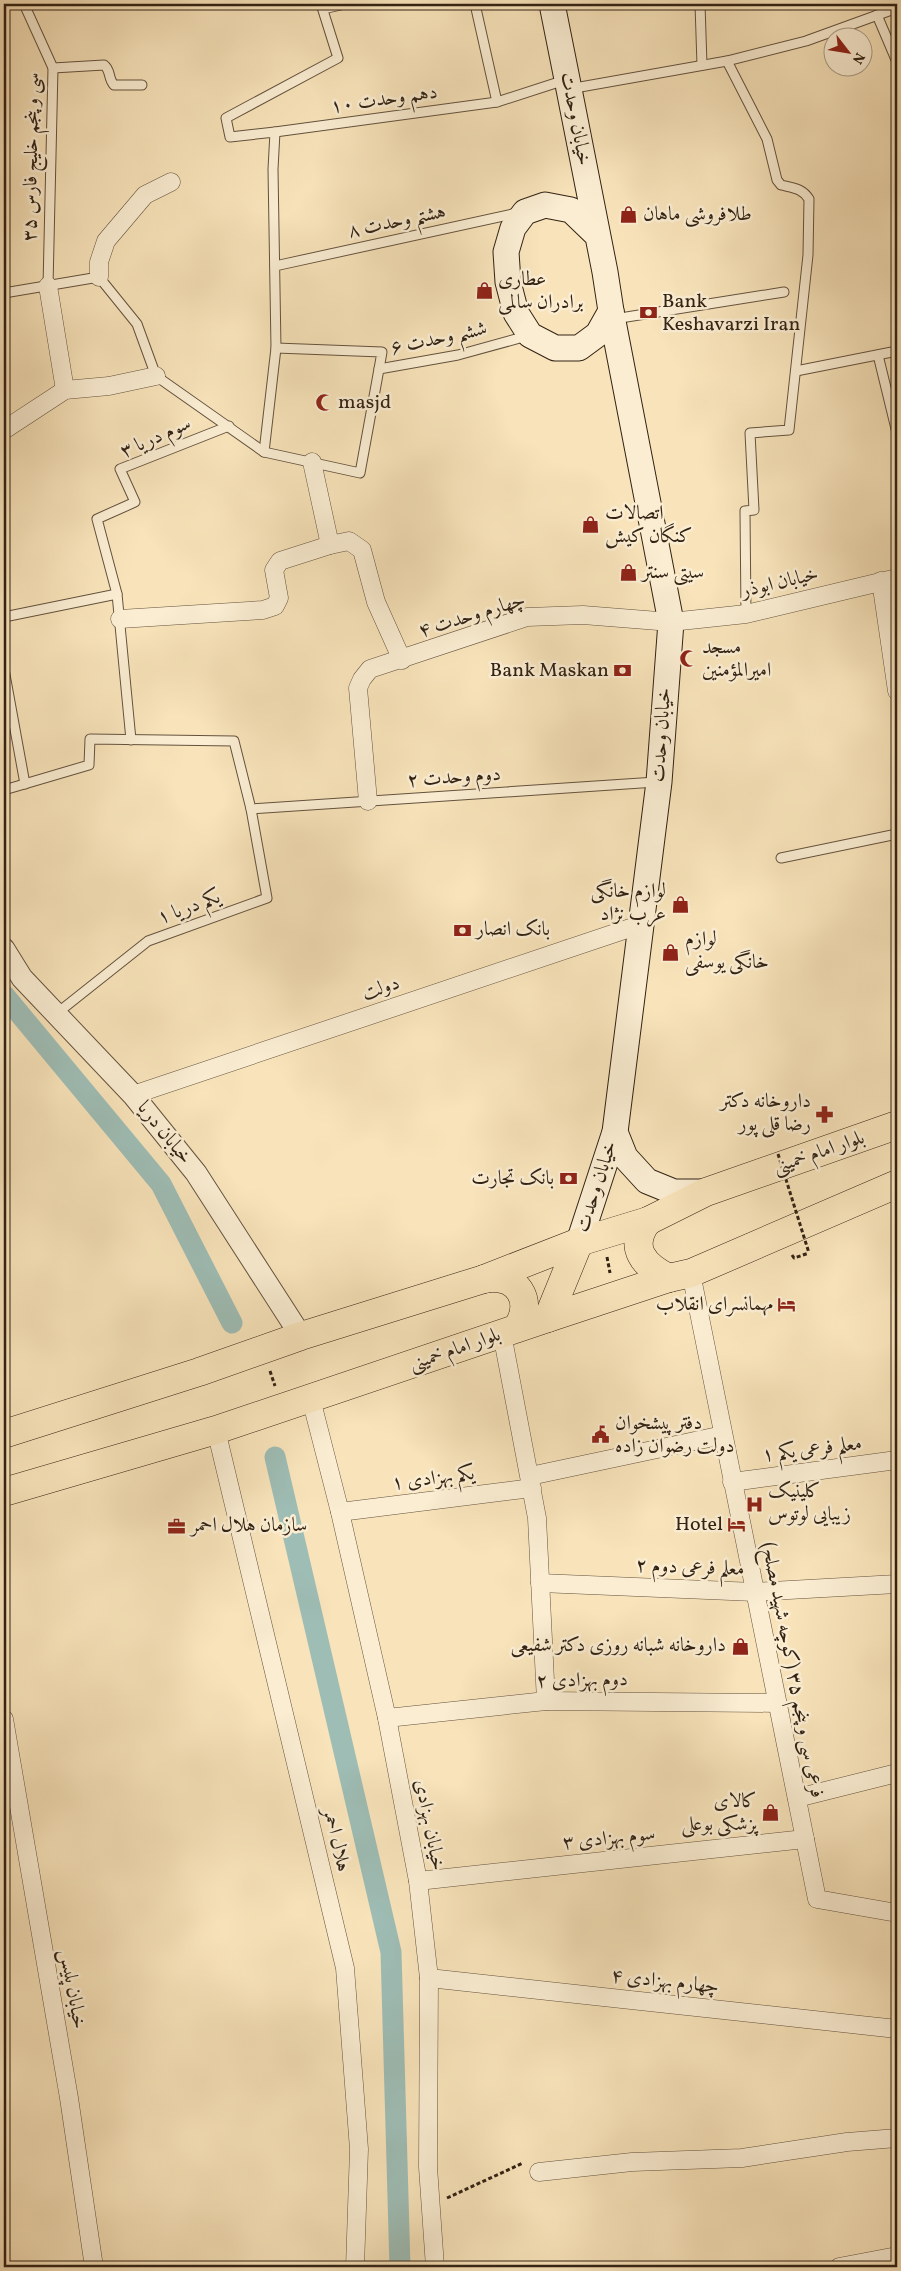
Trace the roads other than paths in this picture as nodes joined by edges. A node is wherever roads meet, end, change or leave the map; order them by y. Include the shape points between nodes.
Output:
1 (24, 4) edge
2 (345, 4) edge
3 (475, 4) edge
4 (552, 4) edge
5 (700, 4) edge
6 (322, 6) edge
7 (897, 8) edge
8 (877, 15) junction
9 (727, 61) junction
10 (897, 62) edge
11 (702, 65) junction
12 (53, 68) junction
13 (568, 84) junction
14 (142, 85) dead end
15 (497, 102) junction
16 (275, 132) junction
17 (171, 182) dead end
18 (525, 212) junction
19 (598, 235) junction
20 (276, 266) junction
21 (99, 277) junction
22 (48, 286) junction
23 (784, 292) dead end
24 (4, 293) edge
25 (612, 315) junction
26 (530, 335) junction
27 (276, 348) junction
28 (897, 351) edge
29 (878, 355) junction
30 (379, 369) junction
31 (796, 371) junction
32 (156, 376) junction
33 (66, 390) junction
34 (896, 421) edge
35 (229, 426) junction
36 (4, 430) edge
37 (897, 433) edge
38 (264, 452) junction
39 (312, 462) junction
40 (330, 545) junction
41 (889, 580) edge
42 (117, 594) junction
43 (746, 614) junction
44 (4, 616) edge
45 (120, 619) junction
46 (671, 622) junction
47 (402, 660) junction
48 (4, 669) edge
49 (897, 686) edge
50 (131, 740) junction
51 (659, 782) junction
52 (25, 784) junction
53 (4, 790) edge
54 (368, 801) junction
55 (251, 809) junction
56 (897, 834) edge
57 (781, 858) dead end
58 (642, 924) junction
59 (4, 949) edge
60 (56, 1014) junction
61 (133, 1095) junction
62 (897, 1125) edge
63 (614, 1132) junction
64 (897, 1184) edge
65 (706, 1192) junction
66 (648, 1221) junction
67 (579, 1242) junction
68 (680, 1276) junction
69 (484, 1279) junction
70 (548, 1318) junction
71 (509, 1331) junction
72 (301, 1336) junction
73 (311, 1399) junction
74 (216, 1430) junction
75 (4, 1434) edge
76 (723, 1435) junction
77 (897, 1460) edge
78 (531, 1482) junction
79 (732, 1482) junction
80 (4, 1492) edge
81 (340, 1512) junction
82 (540, 1583) junction
83 (897, 1584) edge
84 (755, 1592) junction
85 (546, 1701) junction
86 (777, 1703) junction
87 (387, 1718) junction
88 (4, 1719) edge
89 (897, 1773) edge
90 (797, 1798) junction
91 (805, 1839) junction
92 (418, 1881) junction
93 (897, 1913) edge
94 (429, 1978) junction
95 (897, 2029) edge
96 (897, 2138) edge
97 (539, 2172) road end
98 (897, 2256) edge
99 (94, 2267) edge
100 (355, 2267) edge
101 (435, 2267) edge
102 (840, 2267) edge

1 - 12 lane, سی و پنجم خلیج فارس ۳۵
2 - 6 lane
3 - 15 lane
4 - 13 main road, خیابان وحدت
5 - 11 lane
6 - 16 lane, دهم وحدت ۱۰ via 338,58 226,118 230,137
7 - 8 lane, دهم وحدت ۱۰
8 - 9 lane, دهم وحدت ۱۰ via 806,41
8 - 10 lane
9 - 11 lane, دهم وحدت ۱۰
9 - 31 lane via 767,139 777,180 781,185 796,188 809,199 808,255
11 - 13 lane, دهم وحدت ۱۰
12 - 14 lane via 104,65 114,85
12 - 22 lane, سی و پنجم خلیج فارس ۳۵
13 - 15 lane, دهم وحدت ۱۰
13 - 19 main road, خیابان وحدت
15 - 16 lane, دهم وحدت ۱۰
16 - 20 lane
17 - 21 street via 145,195 106,241 99,262
18 - 19 main road via 545,205 571,210
18 - 20 lane, هشتم وحدت ۸
18 - 26 main road via 513,228 506,252 508,282 516,313
19 - 25 main road
20 - 27 lane
21 - 22 lane
21 - 32 lane via 137,324
22 - 24 lane
22 - 33 street
23 - 25 lane
25 - 26 main road via 598,334 579,348 555,348
25 - 46 main road, خیابان وحدت
26 - 30 lane, ششم وحدت ۶ via 458,355
27 - 30 lane via 382,352
27 - 38 lane
28 - 29 lane
29 - 31 lane
29 - 34 lane
30 - 39 lane, ششم وحدت ۶ via 360,473
31 - 43 lane via 789,430 750,433 754,510 745,511
32 - 33 street via 109,386
32 - 35 lane
33 - 36 street
34 - 37 lane
35 - 38 lane
35 - 42 lane, سوم دریا ۳ via 120,470 135,502 97,519
38 - 39 lane, ششم وحدت ۶
39 - 40 street
40 - 45 street via 280,561 274,570 279,598 274,606 263,610
40 - 47 street via 349,541 362,550 376,602
41 - 43 street, خیابان ابوذر
41 - 49 street
42 - 44 lane
42 - 45 lane
43 - 46 street, خیابان ابوذر
45 - 50 lane
46 - 47 street, چهارم وحدت ۴ via 583,615 527,617
46 - 51 main road, خیابان وحدت
47 - 54 street, چهارم وحدت ۴ via 370,669 358,688
48 - 52 lane
50 - 52 lane via 90,739 89,765
50 - 55 lane via 234,741
51 - 54 lane, دوم وحدت ۲
51 - 58 main road, خیابان وحدت
52 - 53 lane
54 - 55 lane, دوم وحدت ۲
55 - 60 lane, یکم دریا ۱ via 267,898 148,941
56 - 57 lane
58 - 61 street, دولت
58 - 63 main road, خیابان وحدت
59 - 60 street, خیابان دریا via 22,978
60 - 61 street, خیابان دریا
61 - 72 street, خیابان دریا via 196,1173
62 - 65 main road, بلوار امام خمینی
63 - 65 main road, خیابان وحدت via 624,1157 647,1181 674,1192
63 - 67 main road, خیابان وحدت
64 - 68 main road, بلوار امام خمینی
65 - 66 main road, بلوار امام خمینی
66 - 67 main road, بلوار امام خمینی
66 - 68 main road via 640,1235 640,1251 647,1265
67 - 69 main road, بلوار امام خمینی
67 - 70 main road
68 - 70 main road, بلوار امام خمینی
68 - 76 street, فرعی سی و پنجم ۳۵ (کوچه شهید مصلح)
69 - 71 main road via 506,1279 522,1296 523,1318
69 - 72 main road, بلوار امام خمینی
70 - 71 main road, بلوار امام خمینی
71 - 73 main road, بلوار امام خمینی
71 - 78 street
72 - 75 main road, بلوار امام خمینی
73 - 74 main road, بلوار امام خمینی
73 - 81 street, خیابان بهزادی
74 - 80 main road, بلوار امام خمینی
74 - 100 street, هلال احمر via 345,1968 359,2149
76 - 78 street, یکم بهزادی ۱
76 - 79 street, فرعی سی و پنجم ۳۵ (کوچه شهید مصلح)
77 - 79 street, معلم فرعی یکم ۱
78 - 81 street, یکم بهزادی ۱
78 - 82 street via 537,1518
79 - 84 street, فرعی سی و پنجم ۳۵ (کوچه شهید مصلح)
81 - 87 street, خیابان بهزادی
82 - 84 street, معلم فرعی دوم ۲
82 - 85 street
83 - 84 street, معلم فرعی دوم ۲
84 - 86 street, فرعی سی و پنجم ۳۵ (کوچه شهید مصلح)
85 - 86 street, دوم بهزادی ۲
85 - 87 street, دوم بهزادی ۲
86 - 90 street, فرعی سی و پنجم ۳۵ (کوچه شهید مصلح)
87 - 92 street, خیابان بهزادی
88 - 99 street, خیابان پلیس via 69,2098
89 - 90 street
90 - 91 street, فرعی سی و پنجم ۳۵ (کوچه شهید مصلح)
91 - 92 street, سوم بهزادی ۳
91 - 93 street, فرعی سی و پنجم ۳۵ (کوچه شهید مصلح) via 817,1899
92 - 94 street, خیابان بهزادی
94 - 95 street, چهارم بهزادی ۴
94 - 101 street, خیابان بهزادی via 428,2167
96 - 97 street via 742,2158 632,2162
98 - 102 street

